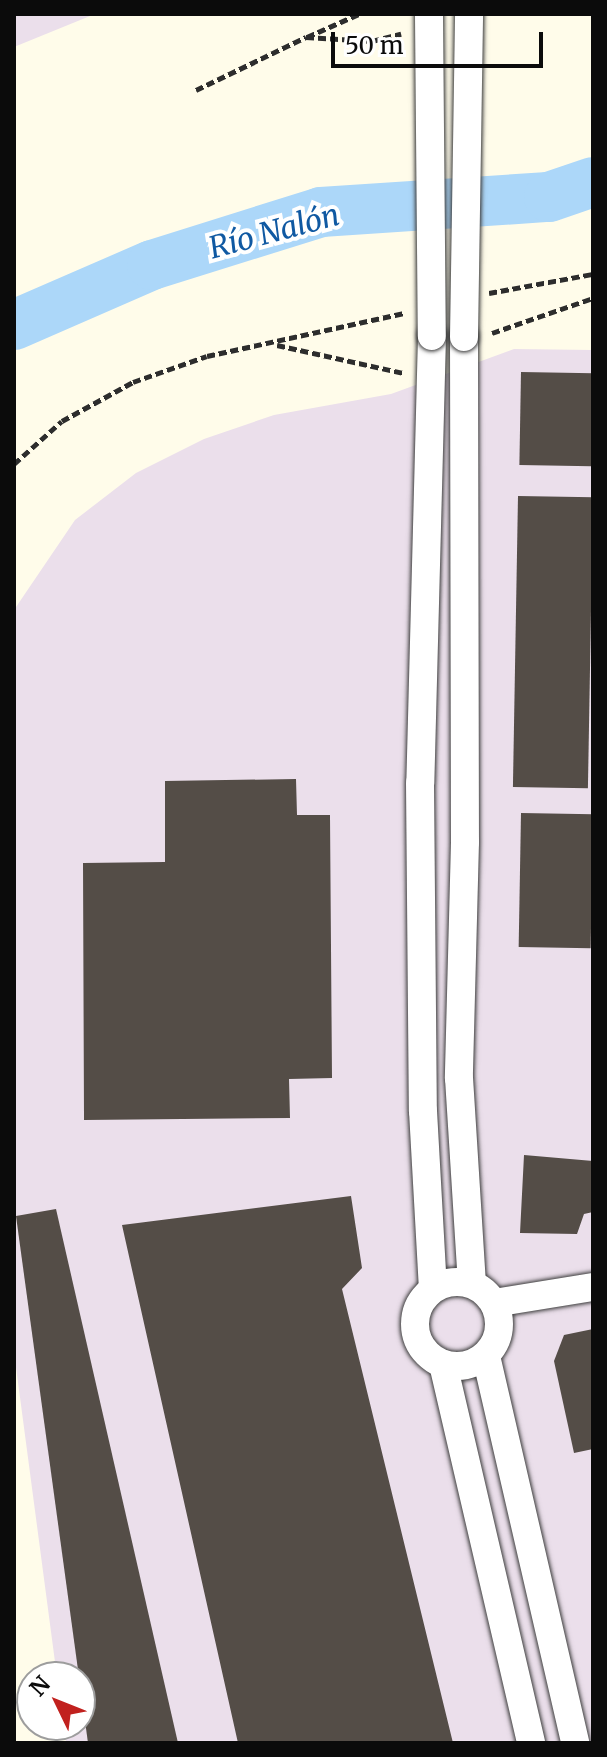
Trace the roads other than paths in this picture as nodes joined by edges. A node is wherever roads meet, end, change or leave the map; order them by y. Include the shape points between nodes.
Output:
1 (469, 14) edge
2 (424, 20) edge
3 (472, 1284) junction
4 (593, 1287) edge
5 (433, 1288) junction
6 (494, 1303) junction
7 (486, 1356) junction
8 (443, 1364) junction
9 (531, 1743) edge
10 (575, 1743) edge

1 - 3 street, bridge via 459,1078
2 - 5 street, bridge via 430,347 420,783 423,1111
3 - 5 street via 447,1282
3 - 6 street
4 - 6 street
5 - 8 street via 416,1312 414,1329 428,1355
6 - 7 street via 499,1330
7 - 8 street via 458,1367
7 - 10 street
8 - 9 street

